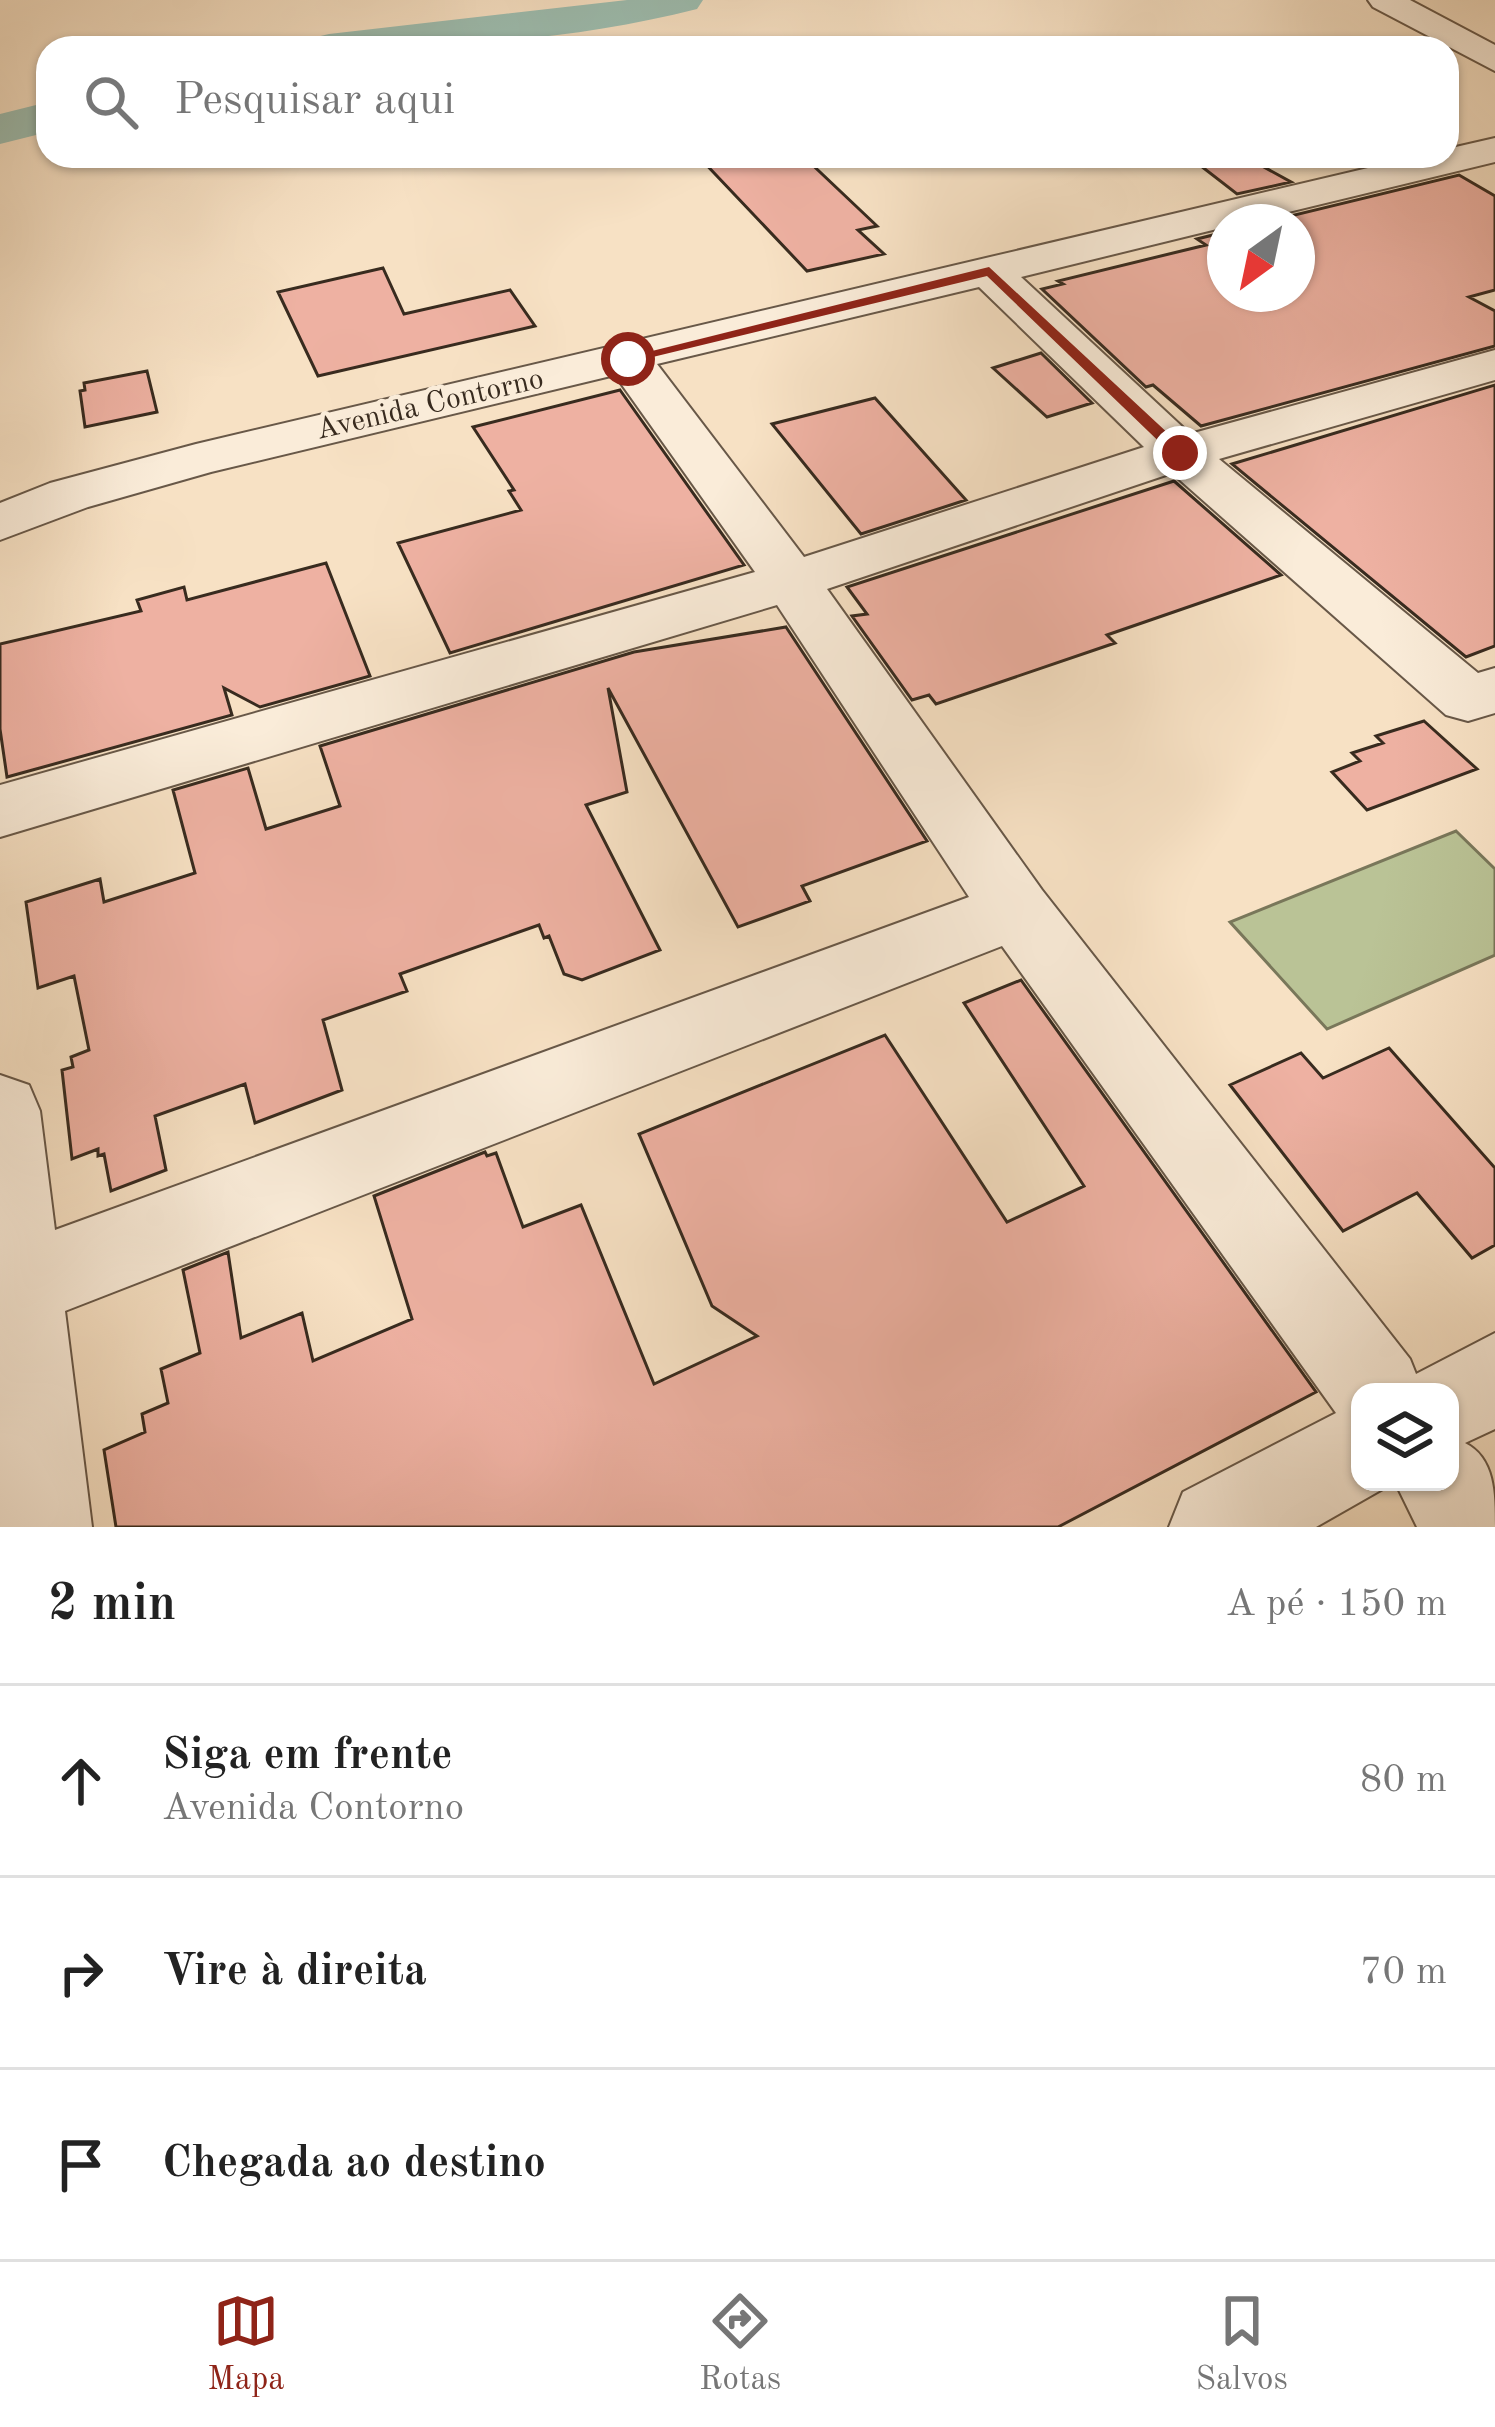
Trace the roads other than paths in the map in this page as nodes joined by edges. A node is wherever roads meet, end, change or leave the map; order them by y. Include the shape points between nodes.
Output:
1 (1385, 0) edge
2 (1451, 36) edge
3 (1459, 40) edge
4 (1495, 60) edge
5 (1495, 150) edge
6 (1459, 159) edge
7 (1420, 168) edge
8 (989, 272) junction
9 (628, 359) junction
10 (1495, 365) edge
11 (1180, 453) junction
12 (0, 523) edge
13 (791, 581) junction
14 (1486, 703) edge
15 (0, 811) edge
16 (1016, 910) junction
17 (0, 1111) edge
18 (8, 1290) edge
19 (1495, 1379) edge
20 (1370, 1383) edge
21 (1459, 1398) edge
22 (1351, 1456) edge
23 (1450, 1491) edge
24 (43, 1527) edge
25 (1218, 1527) edge
26 (1476, 1527) edge

1 - 2 street
3 - 4 street
5 - 6 street, Avenida Contorno
7 - 8 street, Avenida Contorno
8 - 9 street, Avenida Contorno
8 - 11 street
9 - 12 street, Avenida Contorno via 196,460
9 - 13 street
10 - 11 street
11 - 13 street
11 - 14 street
13 - 15 street
13 - 16 street
16 - 18 street
16 - 20 street
17 - 18 street
18 - 24 street
19 - 21 street
22 - 25 street
23 - 26 street

